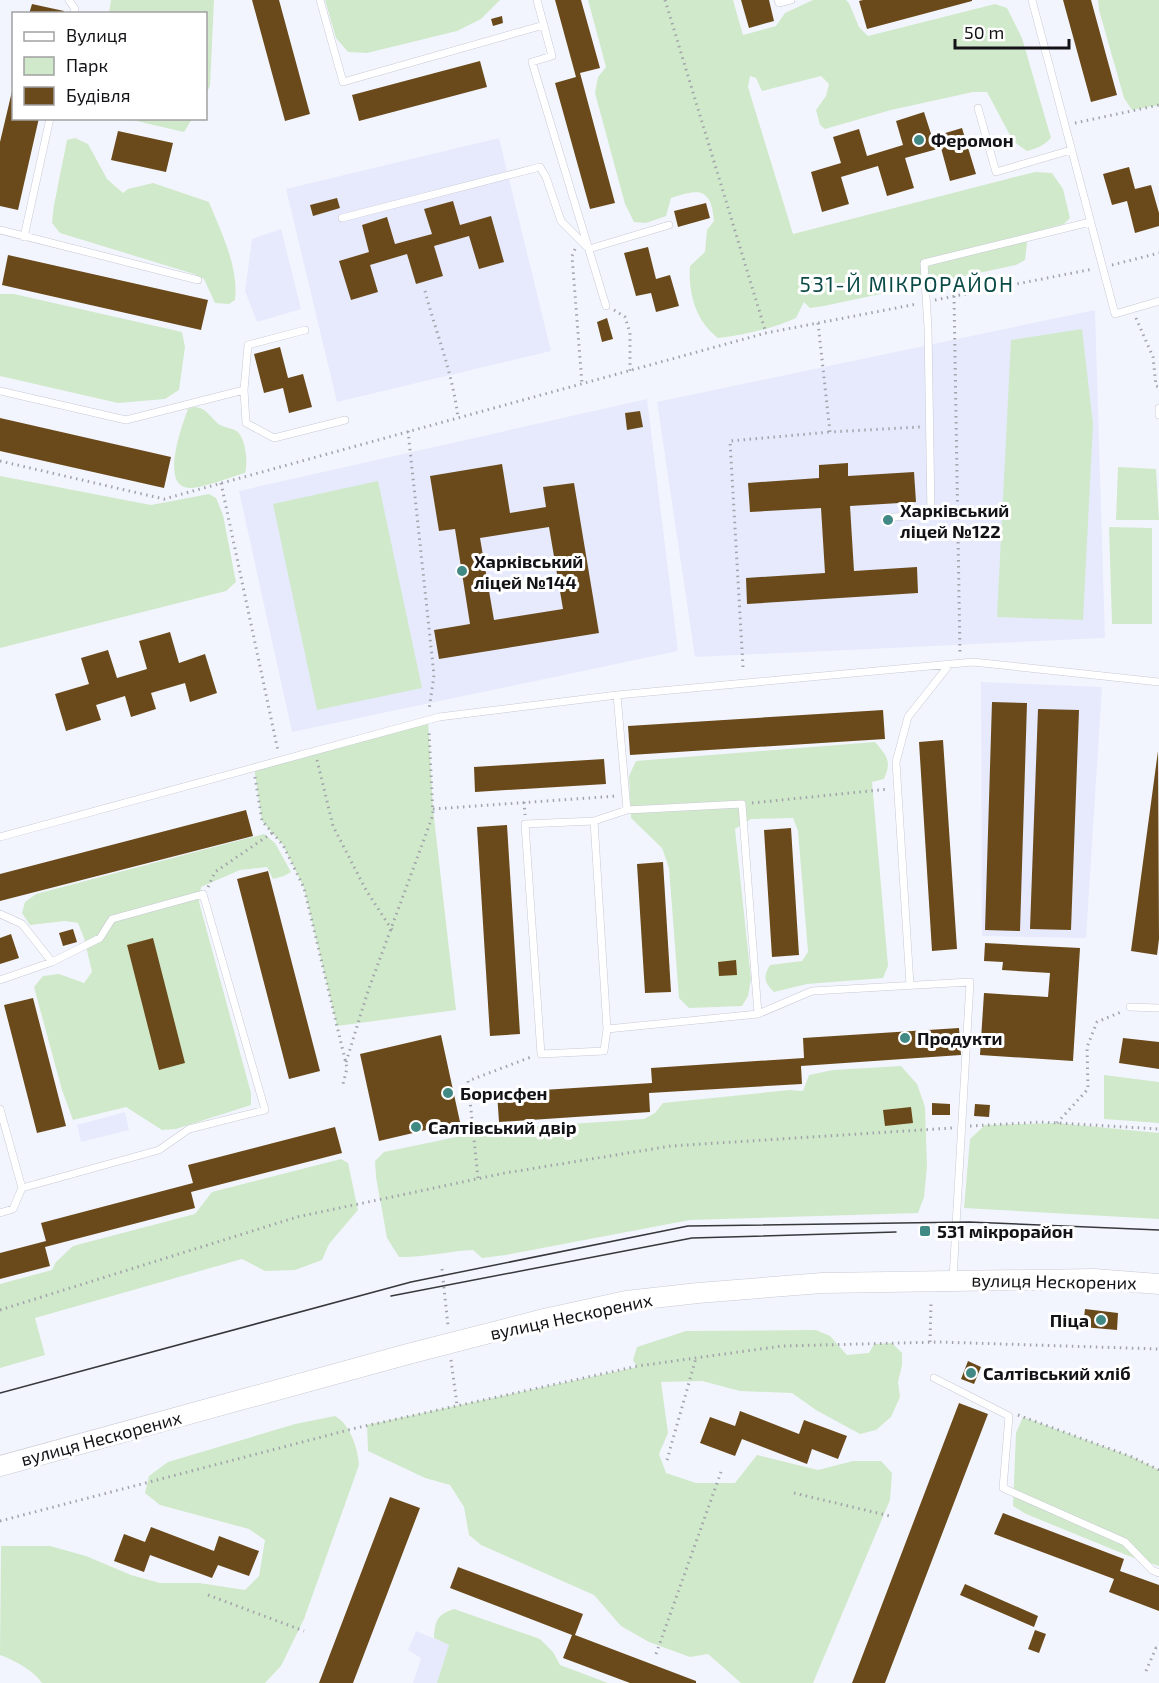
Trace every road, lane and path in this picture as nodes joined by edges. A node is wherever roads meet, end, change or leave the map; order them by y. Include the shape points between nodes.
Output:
1 (320, 0) edge
2 (537, 0) edge
3 (665, 0) edge
4 (778, 0) edge
5 (791, 0) edge
6 (1032, 0) edge
7 (544, 25) junction
8 (1159, 105) edge
9 (978, 108) dead end
10 (50, 120) edge
11 (1065, 125) junction
12 (1071, 150) junction
13 (342, 218) dead end
14 (1090, 222) junction
15 (669, 225) dead end
16 (0, 230) edge
17 (24, 237) junction
18 (578, 239) junction
19 (589, 249) junction
20 (1159, 253) edge
21 (1102, 267) junction
22 (198, 280) dead end
23 (425, 291) dead end
24 (954, 296) junction
25 (1159, 301) edge
26 (926, 302) junction
27 (606, 306) joint
28 (1132, 309) junction
29 (818, 323) junction
30 (305, 330) dead end
31 (766, 333) junction
32 (1159, 368) edge
33 (1154, 369) junction
34 (630, 371) junction
35 (582, 384) junction
36 (1159, 387) edge
37 (244, 390) junction
38 (0, 391) edge
39 (1159, 408) edge
40 (1159, 415) edge
41 (458, 418) junction
42 (345, 420) dead end
43 (929, 426) junction
44 (408, 431) junction
45 (830, 432) junction
46 (0, 461) edge
47 (221, 483) junction
48 (894, 517) dead end
49 (960, 664) junction
50 (949, 665) junction
51 (743, 667) dead end
52 (1159, 681) edge
53 (617, 695) junction
54 (428, 718) junction
55 (314, 750) junction
56 (280, 759) junction
57 (254, 767) junction
58 (898, 788) junction
59 (625, 795) junction
60 (742, 804) junction
61 (433, 808) junction
62 (627, 810) junction
63 (594, 820) junction
64 (272, 833) junction
65 (0, 837) edge
66 (203, 894) junction
67 (0, 914) edge
68 (392, 930) junction
69 (52, 962) junction
70 (0, 980) edge
71 (910, 985) junction
72 (1131, 1007) joint
73 (1159, 1008) edge
74 (758, 1014) junction
75 (607, 1029) junction
76 (541, 1054) junction
77 (346, 1062) junction
78 (343, 1084) dead end
79 (0, 1109) edge
80 (1057, 1122) junction
81 (962, 1127) junction
82 (1159, 1129) edge
83 (478, 1179) junction
84 (22, 1188) junction
85 (0, 1213) edge
86 (442, 1269) dead end
87 (953, 1280) junction
88 (1159, 1284) edge
89 (931, 1304) dead end
90 (0, 1310) edge
91 (448, 1334) dead end
92 (930, 1342) junction
93 (1159, 1349) edge
94 (696, 1358) junction
95 (452, 1360) dead end
96 (934, 1378) dead end
97 (457, 1405) junction
98 (1009, 1416) junction
99 (666, 1460) dead end
100 (0, 1466) edge
101 (1159, 1470) edge
102 (721, 1472) dead end
103 (794, 1493) dead end
104 (890, 1516) dead end
105 (0, 1521) edge
106 (1159, 1573) edge
107 (208, 1595) dead end
108 (304, 1631) dead end
109 (1159, 1649) edge
110 (656, 1654) dead end
111 (1146, 1671) dead end

1 - 7 lane via 343,82
2 - 7 lane
3 - 31 path
4 - 5 lane
6 - 11 lane
7 - 19 lane via 552,56 532,63
8 - 11 path
9 - 12 lane via 996,172
10 - 17 lane
11 - 12 lane
12 - 14 lane
13 - 18 lane via 540,167 561,221
14 - 21 lane
14 - 26 lane via 924,263
15 - 19 lane
16 - 17 lane
17 - 22 lane
18 - 19 lane
18 - 35 path via 572,256
19 - 27 lane
20 - 21 path
21 - 24 path
21 - 28 lane via 1115,314
23 - 41 path via 450,375
24 - 26 path
24 - 49 path
25 - 28 lane
26 - 29 path
26 - 43 lane
27 - 34 path via 625,317 630,333
28 - 33 path via 1153,357
29 - 31 path
29 - 45 path
30 - 37 lane via 249,345
31 - 34 path
32 - 33 path
33 - 36 path
34 - 35 path
35 - 41 path
37 - 38 lane via 126,420
37 - 42 lane via 246,423 274,438
39 - 40 lane
41 - 44 path
43 - 45 path
43 - 48 lane via 931,514
44 - 47 path
44 - 54 path via 434,675
45 - 51 path via 730,441
46 - 47 path via 164,499
47 - 56 path
49 - 50 lane
49 - 52 lane via 973,662
50 - 53 lane
50 - 58 lane via 908,717 896,762
53 - 54 lane
53 - 59 lane
54 - 55 lane
54 - 61 path
55 - 56 lane
55 - 68 path via 333,826
56 - 57 lane
57 - 64 path via 262,821
57 - 65 lane
58 - 60 path
58 - 71 lane
59 - 61 path
59 - 62 lane
60 - 62 lane
60 - 74 lane
61 - 68 path
62 - 63 lane
63 - 75 lane
63 - 76 lane via 525,824
64 - 66 path via 215,872
64 - 77 path via 283,845 304,888
66 - 69 lane via 112,919 100,938
66 - 84 lane via 265,1110 189,1129 159,1150
67 - 69 lane via 22,924
68 - 77 path
69 - 70 lane
71 - 74 lane via 812,991
71 - 81 lane via 970,982
72 - 73 lane
72 - 80 path via 1097,1022 1087,1047 1088,1089
74 - 75 lane
75 - 76 lane via 604,1051
76 - 83 path via 468,1081
77 - 78 path
79 - 84 lane
80 - 81 path
80 - 82 path
81 - 83 path via 671,1146
81 - 87 lane
83 - 90 path via 297,1217
84 - 85 lane via 13,1209
86 - 91 path
87 - 88 main road, вулиця Нескорених
87 - 100 main road, вулиця Нескорених via 822,1283 626,1301 543,1318
89 - 92 path
92 - 93 path
92 - 94 path via 782,1346
94 - 97 path via 625,1368
94 - 99 path
95 - 97 path
96 - 98 lane
97 - 105 path
98 - 101 path via 1016,1414
98 - 106 lane via 1004,1488 1125,1542
102 - 110 path
103 - 104 path
107 - 108 path
109 - 111 path via 1156,1648

